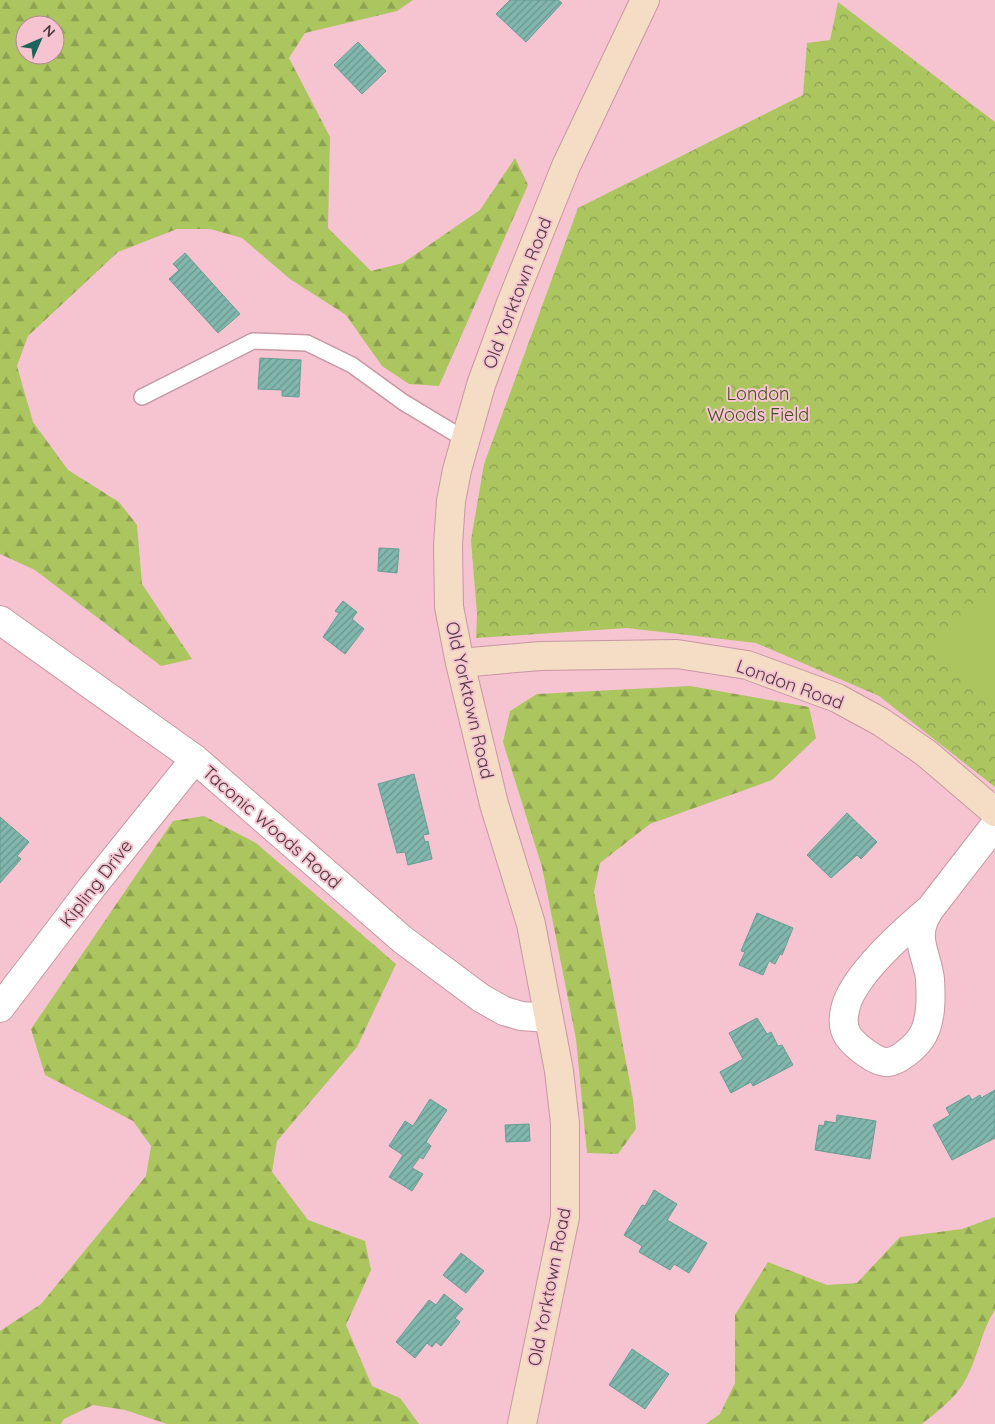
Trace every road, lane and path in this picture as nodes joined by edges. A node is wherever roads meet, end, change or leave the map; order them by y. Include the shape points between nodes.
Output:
1 (645, 0) edge
2 (142, 397) dead end
3 (466, 440) junction
4 (0, 620) edge
5 (460, 663) junction
6 (194, 759) junction
7 (995, 812) edge
8 (995, 825) edge
9 (930, 909) junction
10 (0, 1008) edge
11 (548, 1018) junction
12 (522, 1424) edge

1 - 3 main road, Old Yorktown Road via 566,166 481,385
2 - 3 lane via 253,341 307,343 352,365 403,402
3 - 5 main road, Old Yorktown Road via 451,501 448,545 449,607
4 - 6 street, Taconic Woods Road
5 - 7 main road, London Road via 540,656 677,654 747,665 837,698 881,722 926,753
5 - 11 main road, Old Yorktown Road via 494,804 531,924
6 - 10 street, Kipling Drive
6 - 11 street, Taconic Woods Road via 403,940 481,998 504,1011
8 - 9 street
9 - 9 street via 908,927 861,977 845,1008 844,1023 848,1036 874,1060 888,1062 906,1053 920,1040 929,1025 930,978 921,942 922,923
11 - 12 main road, Old Yorktown Road via 565,1123 565,1217

